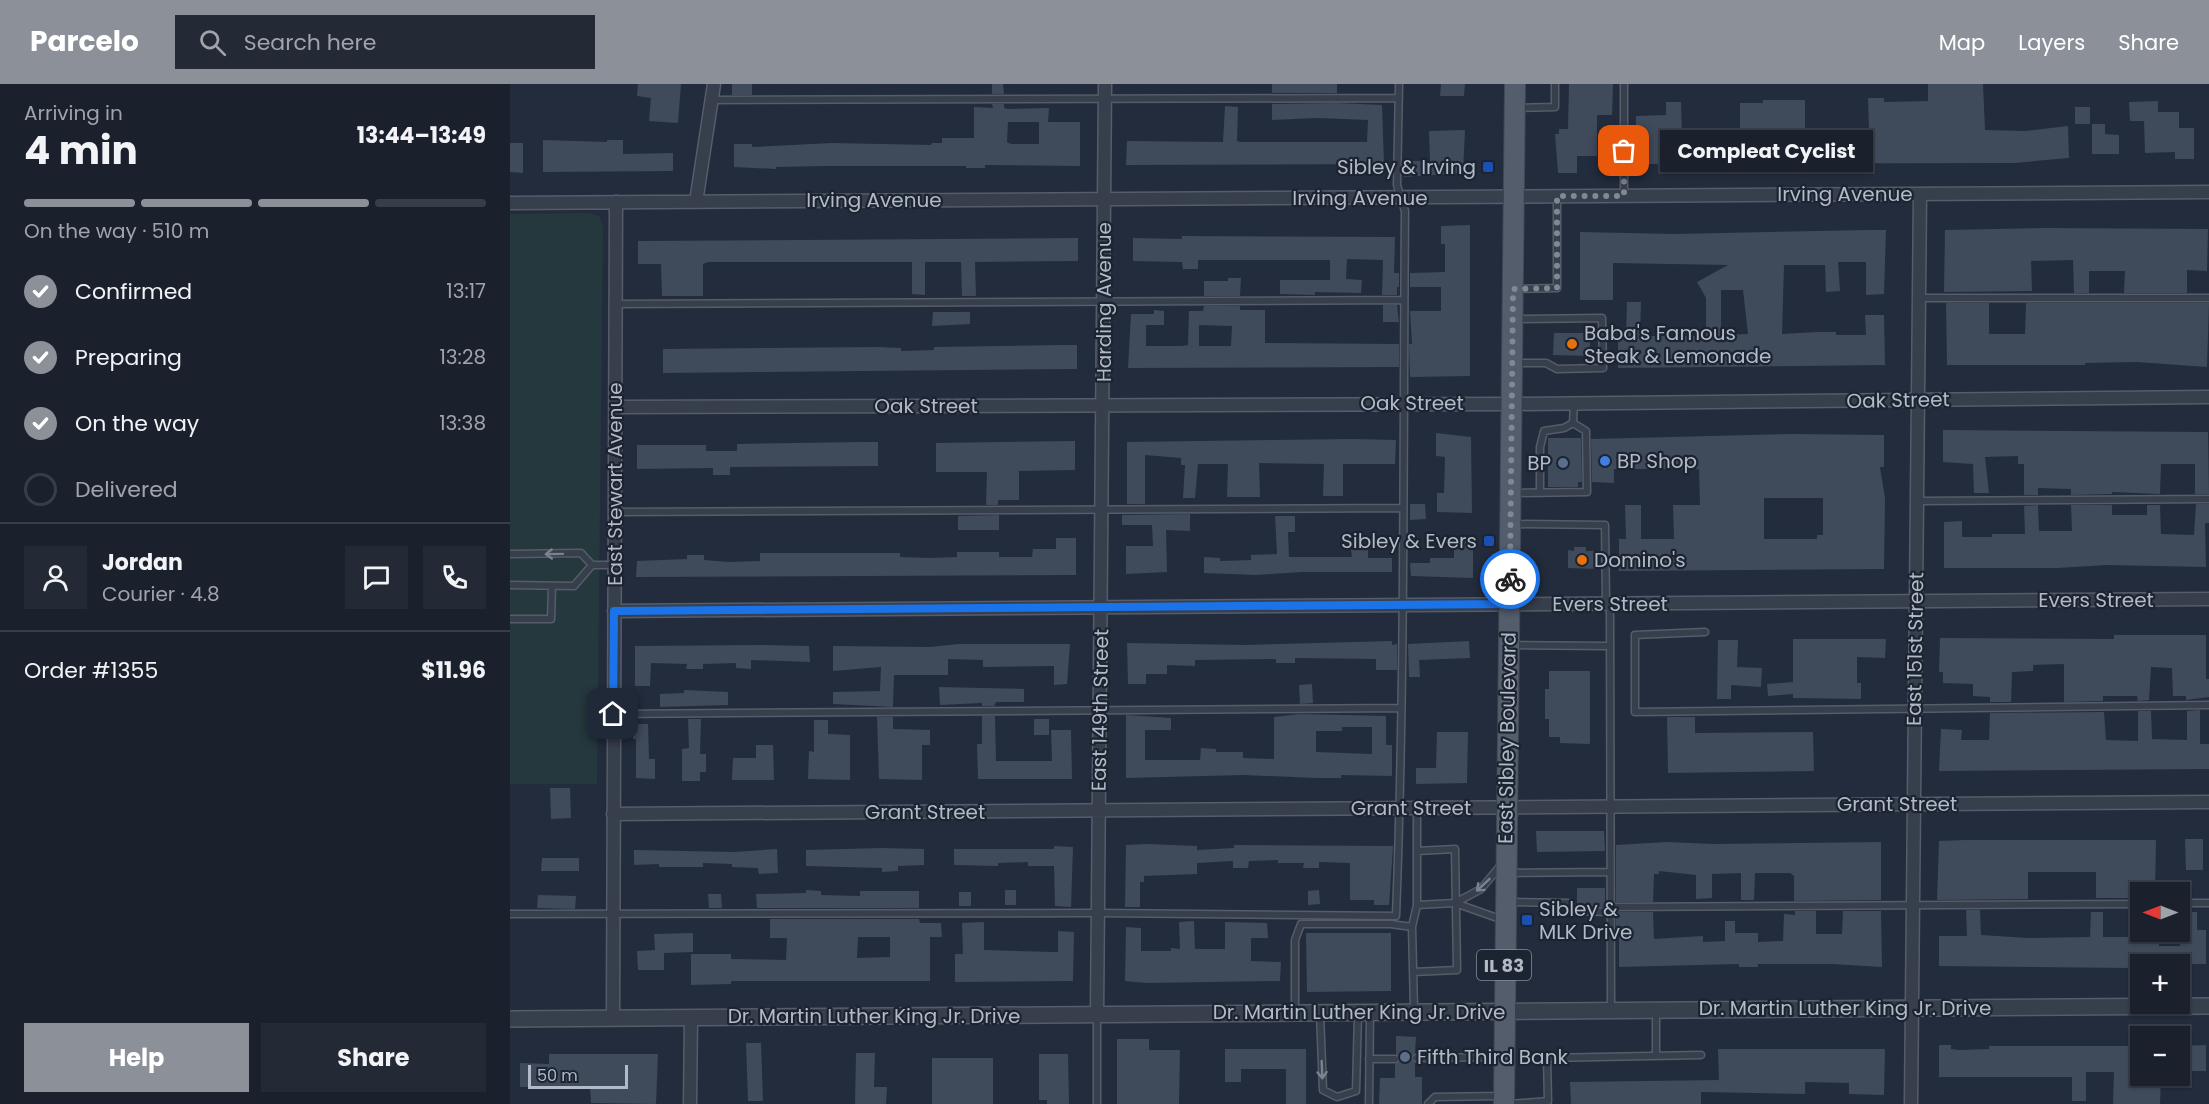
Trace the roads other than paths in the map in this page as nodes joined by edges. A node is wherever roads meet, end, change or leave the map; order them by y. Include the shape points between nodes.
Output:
1 (714, 84) edge
2 (1105, 84) edge
3 (1399, 84) edge
4 (1515, 84) edge
5 (1555, 84) edge
6 (1624, 84) edge
7 (1399, 98) junction
8 (711, 100) junction
9 (1105, 100) junction
10 (1515, 108) junction
11 (2209, 192) edge
12 (1920, 194) junction
13 (1557, 196) junction
14 (1624, 196) junction
15 (1401, 197) junction
16 (1513, 197) junction
17 (1105, 199) junction
18 (696, 201) junction
19 (616, 202) junction
20 (510, 203) edge
21 (1513, 289) junction
22 (1919, 298) junction
23 (2209, 298) edge
24 (1404, 300) junction
25 (1104, 302) junction
26 (616, 304) junction
27 (1512, 319) junction
28 (1512, 363) junction
29 (2209, 397) edge
30 (1918, 399) junction
31 (1405, 403) junction
32 (1574, 403) junction
33 (1512, 404) junction
34 (1104, 405) junction
35 (615, 407) junction
36 (1573, 423) junction
37 (1540, 492) junction
38 (1511, 493) junction
39 (2209, 499) edge
40 (1917, 501) junction
41 (1103, 508) junction
42 (1402, 508) junction
43 (615, 512) junction
44 (1510, 524) junction
45 (510, 554) edge
46 (592, 565) junction
47 (615, 565) junction
48 (510, 585) edge
49 (552, 586) junction
50 (2209, 599) edge
51 (1916, 601) junction
52 (1510, 604) junction
53 (1608, 604) junction
54 (1402, 605) junction
55 (1101, 608) junction
56 (614, 611) junction
57 (510, 619) edge
58 (1705, 632) dead end
59 (1509, 645) junction
60 (1610, 646) junction
61 (2209, 705) edge
62 (1400, 708) junction
63 (1915, 708) junction
64 (1100, 711) junction
65 (613, 714) junction
66 (2209, 802) edge
67 (1914, 804) junction
68 (1506, 807) junction
69 (1610, 807) junction
70 (1400, 808) junction
71 (1417, 808) junction
72 (1099, 810) junction
73 (613, 814) junction
74 (1417, 851) junction
75 (1505, 867) junction
76 (1610, 872) junction
77 (1455, 903) junction
78 (2190, 903) edge
79 (2209, 903) edge
80 (2130, 904) edge
81 (1417, 905) junction
82 (1913, 906) junction
83 (1610, 909) junction
84 (1504, 911) junction
85 (1098, 913) junction
86 (510, 914) edge
87 (613, 914) junction
88 (1412, 927) junction
89 (1413, 972) junction
90 (2209, 1006) edge
91 (1912, 1008) junction
92 (1656, 1009) junction
93 (1503, 1010) junction
94 (1611, 1010) junction
95 (1414, 1011) junction
96 (1295, 1012) junction
97 (1320, 1012) junction
98 (1364, 1012) junction
99 (1096, 1014) junction
100 (691, 1017) junction
101 (613, 1018) junction
102 (510, 1019) edge
103 (1701, 1055) dead end
104 (1656, 1056) junction
105 (1503, 1057) junction
106 (1416, 1058) dead end
107 (1370, 1059) junction
108 (1395, 1059) dead end
109 (1506, 1101) edge
110 (690, 1104) edge
111 (1097, 1104) edge
112 (1369, 1104) edge
113 (1428, 1104) edge
114 (1911, 1104) edge

1 - 8 street
2 - 9 street
3 - 7 lane
4 - 10 main road, East Sibley Boulevard / IL 83
5 - 10 lane via 1554,107
6 - 14 lane
7 - 9 lane
7 - 15 lane via 1397,185
8 - 9 lane
8 - 18 street
9 - 17 street
10 - 16 main road, East Sibley Boulevard / IL 83
11 - 12 street, Irving Avenue
12 - 14 street, Irving Avenue
12 - 22 street, East 151st Street
13 - 14 street, Irving Avenue
13 - 16 street, Irving Avenue
13 - 21 lane via 1557,288
15 - 16 street, Irving Avenue
15 - 17 street, Irving Avenue
15 - 24 lane via 1405,211
16 - 21 main road, East Sibley Boulevard / IL 83
17 - 18 street, Irving Avenue
17 - 25 street, Harding Avenue
18 - 19 street, Irving Avenue
19 - 20 street, Irving Avenue
19 - 26 street, East Stewart Avenue
21 - 27 main road, East Sibley Boulevard / IL 83
22 - 23 lane
22 - 30 street, East 151st Street
24 - 25 lane
24 - 31 lane
25 - 26 lane
25 - 34 street, Harding Avenue
26 - 35 street, East Stewart Avenue
27 - 28 main road, East Sibley Boulevard / IL 83
27 - 28 lane via 1602,318 1603,368 1557,369 1546,363
28 - 33 main road, East Sibley Boulevard / IL 83
29 - 30 street, Oak Street
30 - 32 street, Oak Street
30 - 40 street, East 151st Street
31 - 33 street, Oak Street
31 - 34 street, Oak Street
31 - 42 lane
32 - 33 street, Oak Street
32 - 36 lane
33 - 38 main road, East Sibley Boulevard / IL 83
34 - 35 street, Oak Street
34 - 41 street, East 149th Street
35 - 43 street, East Stewart Avenue
36 - 37 lane via 1544,430
36 - 37 lane via 1586,430 1587,492
37 - 38 lane
38 - 44 main road, East Sibley Boulevard / IL 83
39 - 40 lane
40 - 51 street, East 151st Street
41 - 42 lane
41 - 43 lane
41 - 55 street, East 149th Street
42 - 54 lane
43 - 47 street, East Stewart Avenue
44 - 52 main road, East Sibley Boulevard / IL 83
44 - 53 lane via 1605,525
46 -> 45 lane via 581,553
46 - 47 lane
46 - 49 lane via 574,586
47 - 56 street, East Stewart Avenue
48 - 49 lane
49 - 57 lane via 551,619
50 - 51 street, Evers Street
51 - 53 street, Evers Street
51 - 63 street, East 151st Street
52 - 53 street, Evers Street
52 - 54 street, Evers Street
52 - 59 main road, East Sibley Boulevard / IL 83
53 - 60 lane
54 - 55 street, Evers Street
54 - 62 lane
55 - 56 street, Evers Street
55 - 64 street, East 149th Street
56 - 65 street, East Stewart Avenue
58 - 63 lane via 1635,635 1635,712
59 - 60 lane
59 - 68 main road, East Sibley Boulevard / IL 83
60 - 69 lane
61 - 63 lane
62 - 64 lane
62 - 70 lane
63 - 67 street, East 151st Street
64 - 65 lane
64 - 72 street, East 149th Street
65 - 73 street, East Stewart Avenue
66 - 67 street, Grant Street
67 - 69 street, Grant Street
67 - 82 street, East 151st Street
68 - 69 street, Grant Street
68 - 71 street, Grant Street
68 - 75 main road, East Sibley Boulevard / IL 83
69 - 76 lane
70 - 71 street, Grant Street
70 - 72 street, Grant Street
70 - 85 lane via 1396,916
71 - 74 lane
72 - 73 street, Grant Street
72 - 85 street, East 149th Street
73 - 87 street, East Stewart Avenue
74 - 77 lane via 1455,849
74 - 81 lane
75 - 76 lane
75 -> 77 lane via 1481,889
75 - 84 main road, East Sibley Boulevard / IL 83
76 - 83 lane
77 - 81 lane
77 - 84 lane
77 - 89 lane via 1458,970
78 - 79 lane
80 - 82 lane
81 - 88 lane
82 - 83 lane
82 - 91 street, East 151st Street
83 - 84 lane via 1574,911 1569,903
83 - 94 lane
84 - 93 main road, East Sibley Boulevard / IL 83
85 - 87 lane
85 - 99 street, East 149th Street
86 - 87 lane
87 - 101 street, East Stewart Avenue
88 - 89 lane
88 - 96 lane via 1301,924 1295,940
89 - 95 lane
90 - 91 street, Dr. Martin Luther King Jr. Drive
91 - 92 street, Dr. Martin Luther King Jr. Drive
91 - 114 street, East 151st Street
92 - 94 street, Dr. Martin Luther King Jr. Drive
92 - 104 lane
93 - 94 street, Dr. Martin Luther King Jr. Drive
93 - 95 street, Dr. Martin Luther King Jr. Drive
93 - 105 main road, East Sibley Boulevard / IL 83
95 - 98 street, Dr. Martin Luther King Jr. Drive
96 - 97 street, Dr. Martin Luther King Jr. Drive
96 - 99 street, Dr. Martin Luther King Jr. Drive
97 - 98 street, Dr. Martin Luther King Jr. Drive
97 -> 98 lane via 1323,1090 1337,1096 1356,1091
98 - 107 lane
99 - 100 street, Dr. Martin Luther King Jr. Drive
99 - 111 lane
100 - 101 street, Dr. Martin Luther King Jr. Drive
100 - 110 street
101 - 102 street, Dr. Martin Luther King Jr. Drive
103 - 104 lane
104 - 109 lane via 1547,1058 1548,1101
105 - 106 lane
105 - 109 main road, East Sibley Boulevard / IL 83
107 - 108 lane
107 - 112 lane
109 - 113 lane via 1435,1097

